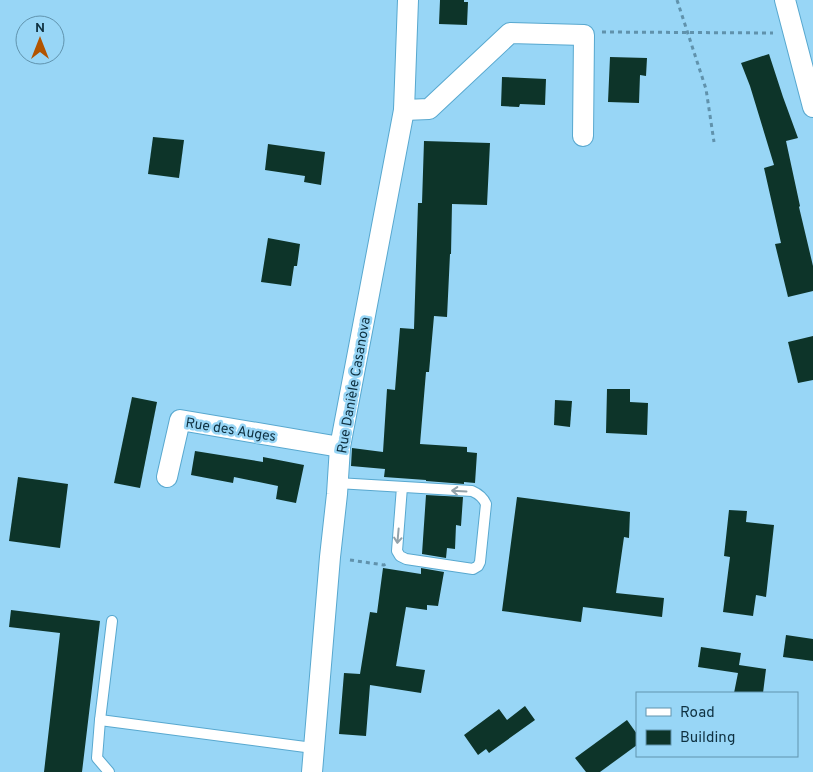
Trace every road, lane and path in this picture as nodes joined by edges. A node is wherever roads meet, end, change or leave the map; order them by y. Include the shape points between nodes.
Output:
1 (408, 0) edge
2 (678, 0) edge
3 (785, 0) edge
4 (687, 32) junction
5 (793, 33) junction
6 (584, 35) junction
7 (813, 107) edge
8 (404, 110) junction
9 (583, 136) dead end
10 (714, 142) dead end
11 (340, 447) junction
12 (167, 478) dead end
13 (338, 484) junction
14 (402, 487) junction
15 (330, 557) junction
16 (384, 565) dead end
17 (112, 621) dead end
18 (100, 720) junction
19 (313, 748) junction
20 (109, 772) edge
21 (312, 772) edge

1 - 8 street, Rue Danièle Casanova
2 - 4 path
3 - 5 street
4 - 5 path
4 - 6 path via 595,32
4 - 10 path via 706,89
5 - 7 street
6 - 8 street via 510,33 429,108
6 - 9 street
8 - 11 street, Rue Danièle Casanova
11 - 12 street, Rue des Auges via 180,420
11 - 13 street, Rue Danièle Casanova
13 - 14 lane
13 - 15 street, Rue Danièle Casanova
14 -> 14 lane via 397,551 400,556 473,569 478,566 486,504 483,498 472,491
15 - 16 path
15 - 19 street, Rue Danièle Casanova
17 - 18 lane
18 - 19 lane
18 - 20 lane via 97,758
19 - 21 street, Rue Danièle Casanova

